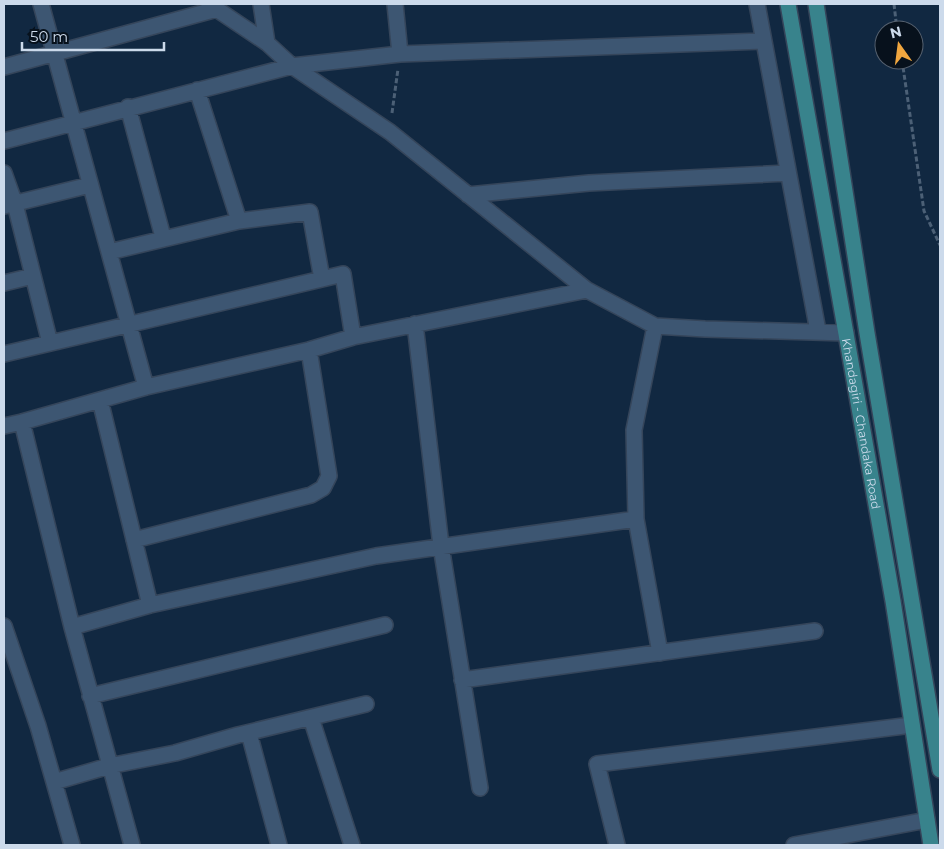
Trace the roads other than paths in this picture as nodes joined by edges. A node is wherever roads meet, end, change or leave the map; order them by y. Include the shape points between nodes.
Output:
1 (40, 4) edge
2 (261, 4) edge
3 (395, 4) edge
4 (756, 4) edge
5 (788, 4) edge
6 (816, 4) edge
7 (213, 6) edge
8 (764, 41) junction
9 (267, 44) junction
10 (54, 54) junction
11 (400, 54) junction
12 (292, 66) junction
13 (4, 67) edge
14 (197, 90) junction
15 (830, 97) junction
16 (804, 100) junction
17 (128, 107) junction
18 (72, 122) junction
19 (4, 141) edge
20 (4, 173) edge
21 (788, 173) junction
22 (90, 186) junction
23 (468, 195) junction
24 (9, 205) edge
25 (239, 221) junction
26 (163, 238) junction
27 (109, 252) junction
28 (33, 276) junction
29 (322, 279) junction
30 (4, 283) edge
31 (588, 290) junction
32 (129, 324) junction
33 (415, 324) junction
34 (656, 326) junction
35 (818, 331) junction
36 (846, 332) junction
37 (353, 337) junction
38 (50, 343) junction
39 (309, 350) junction
40 (4, 354) edge
41 (146, 387) junction
42 (100, 400) junction
43 (22, 422) junction
44 (4, 426) edge
45 (636, 519) junction
46 (134, 540) junction
47 (441, 546) junction
48 (150, 605) junction
49 (385, 625) dead end
50 (4, 626) edge
51 (72, 627) junction
52 (815, 632) dead end
53 (660, 653) junction
54 (462, 680) junction
55 (90, 696) junction
56 (366, 704) dead end
57 (311, 718) junction
58 (912, 725) junction
59 (248, 732) junction
60 (109, 766) junction
61 (940, 770) edge
62 (54, 782) junction
63 (480, 788) dead end
64 (927, 820) junction
65 (72, 845) edge
66 (132, 845) edge
67 (279, 845) edge
68 (352, 845) edge
69 (617, 845) edge
70 (794, 845) edge
71 (931, 845) edge

1 - 10 street
2 - 9 street
3 - 11 street
4 - 8 street
5 - 16 main road, Khandagiri - Chandaka Road
6 - 15 main road, Khandagiri - Chandaka Road
7 - 9 street
7 - 10 street
8 - 11 street
8 - 21 street
9 - 12 street
10 - 13 street
10 - 18 street
11 - 12 street
12 - 14 street
12 - 23 street via 390,132
14 - 17 street
14 - 25 street
15 - 16 main road
15 - 61 main road, Khandagiri - Chandaka Road
16 - 36 main road, Khandagiri - Chandaka Road
17 - 18 street
17 - 26 street
18 - 19 street
18 - 22 street
20 - 24 street
21 - 23 street via 589,183
21 - 35 street
22 - 24 street
22 - 27 street
23 - 31 street
24 - 28 street
25 - 26 street
25 - 29 street via 310,212
26 - 27 street
27 - 32 street
28 - 30 street
28 - 38 street
29 - 32 street
29 - 37 street via 343,274
31 - 33 street
31 - 34 street
32 - 38 street
32 - 41 street
33 - 37 street
33 - 47 street
34 - 35 street
34 - 45 street via 634,430
35 - 36 street
36 - 58 main road, Khandagiri - Chandaka Road
37 - 39 street
38 - 40 street
39 - 41 street
39 - 46 street via 329,476 323,488 282,503
41 - 42 street
42 - 43 street
42 - 46 street
43 - 44 street
43 - 51 street
45 - 47 street
45 - 53 street
46 - 48 street
47 - 48 street via 376,556
47 - 54 street
48 - 51 street
49 - 55 street
50 - 62 street
51 - 55 street
52 - 53 street
53 - 54 street
54 - 63 street
55 - 60 street
56 - 57 street
57 - 59 street
57 - 68 street
58 - 64 main road, Khandagiri - Chandaka Road
58 - 69 street via 597,764
59 - 60 street via 176,753
59 - 67 street
60 - 62 street
60 - 66 street
62 - 65 street
64 - 70 street
64 - 71 main road, Khandagiri - Chandaka Road

